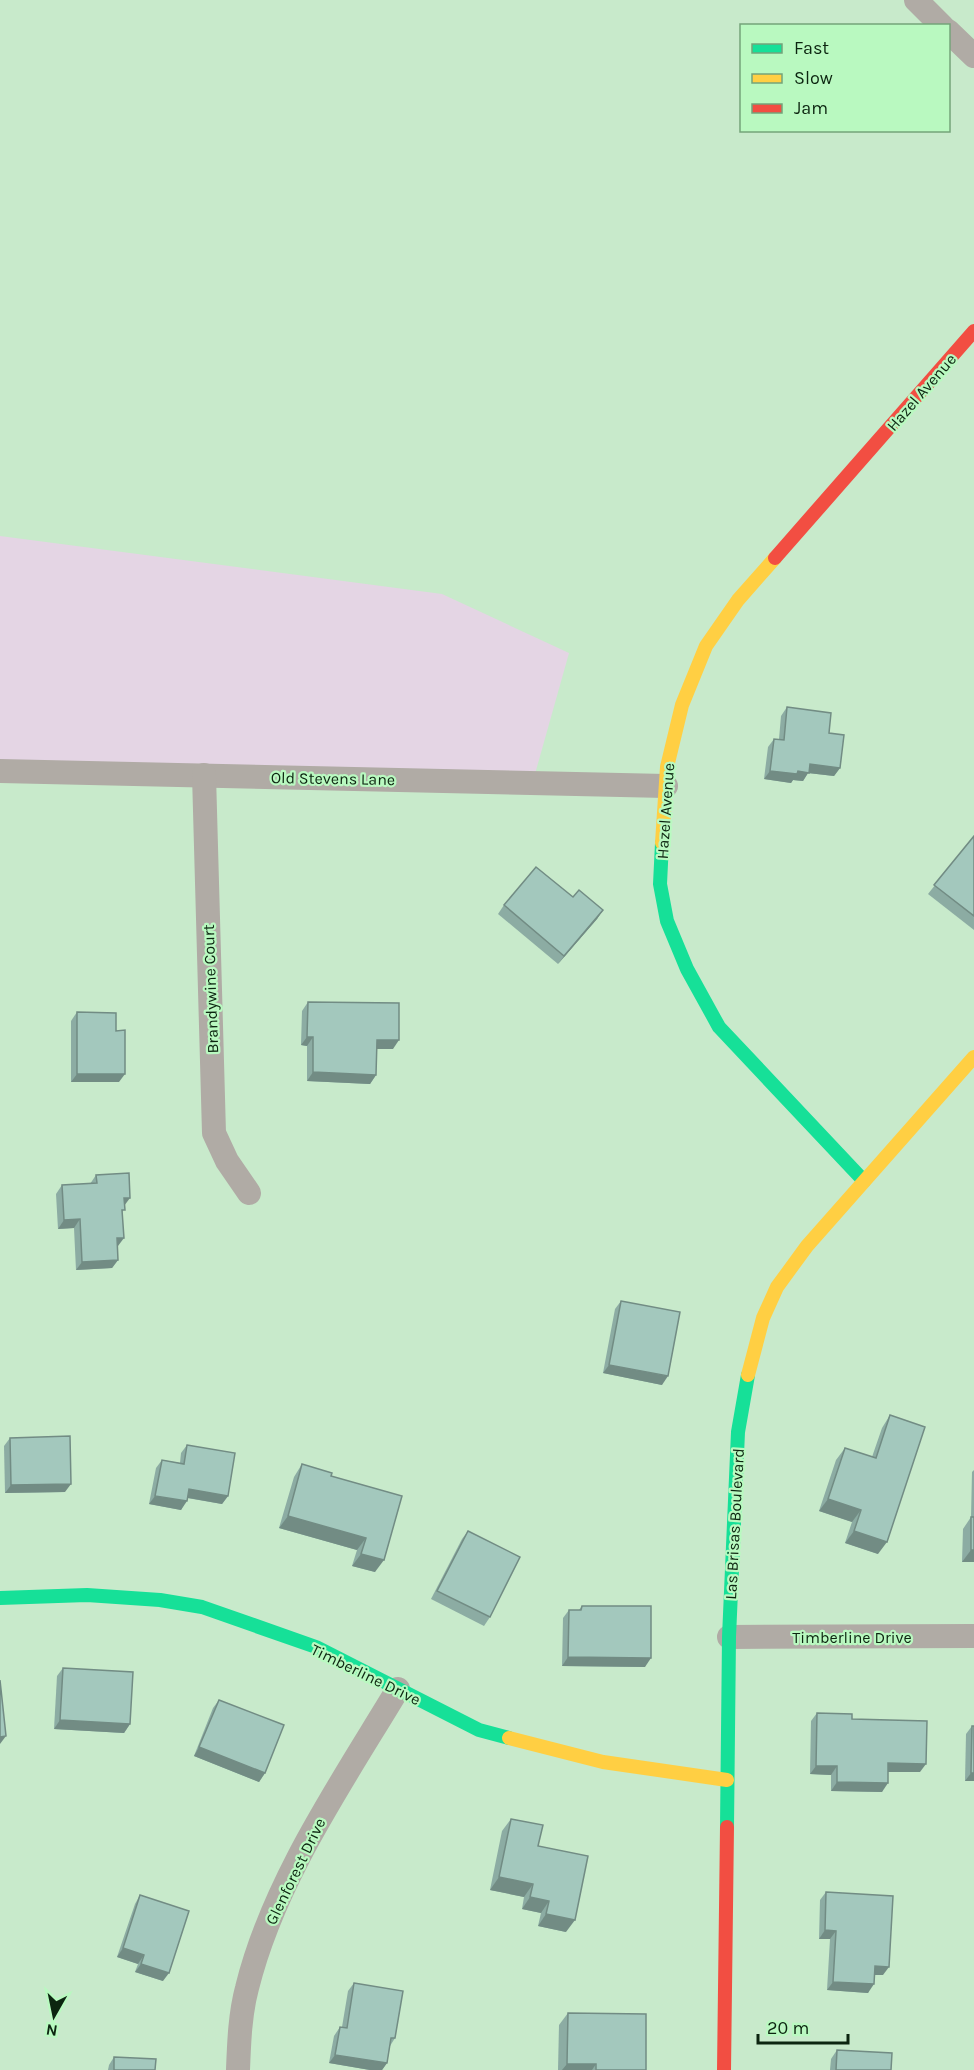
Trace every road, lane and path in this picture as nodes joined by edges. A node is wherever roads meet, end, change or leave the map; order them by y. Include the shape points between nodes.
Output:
1 (916, 0) edge
2 (940, 24) edge
3 (950, 33) edge
4 (974, 56) edge
5 (974, 332) edge
6 (0, 771) edge
7 (204, 775) junction
8 (666, 786) junction
9 (974, 1057) edge
10 (864, 1181) junction
11 (249, 1193) dead end
12 (0, 1598) edge
13 (974, 1636) edge
14 (729, 1637) junction
15 (398, 1689) junction
16 (728, 1780) junction
17 (238, 2070) edge
18 (724, 2070) edge

1 - 2 street
3 - 4 street
5 - 8 street, Hazel Avenue via 738,600 712,636 682,705
6 - 7 street, Old Stevens Lane
7 - 8 street, Old Stevens Lane
7 - 11 street, Brandywine Court via 214,1133
8 - 10 street, Hazel Avenue via 660,884 667,921 687,969 719,1027
9 - 10 street, Las Brisas Boulevard
10 - 14 street, Las Brisas Boulevard via 777,1287 757,1338 738,1432
12 - 15 street, Timberline Drive via 87,1595 202,1607 316,1647
13 - 14 street, Timberline Drive
14 - 16 street, Las Brisas Boulevard
15 - 16 street, Timberline Drive via 478,1730 603,1762
15 - 17 street, Glenforest Drive via 308,1841 265,1932 246,1989
16 - 18 street, Las Brisas Boulevard

